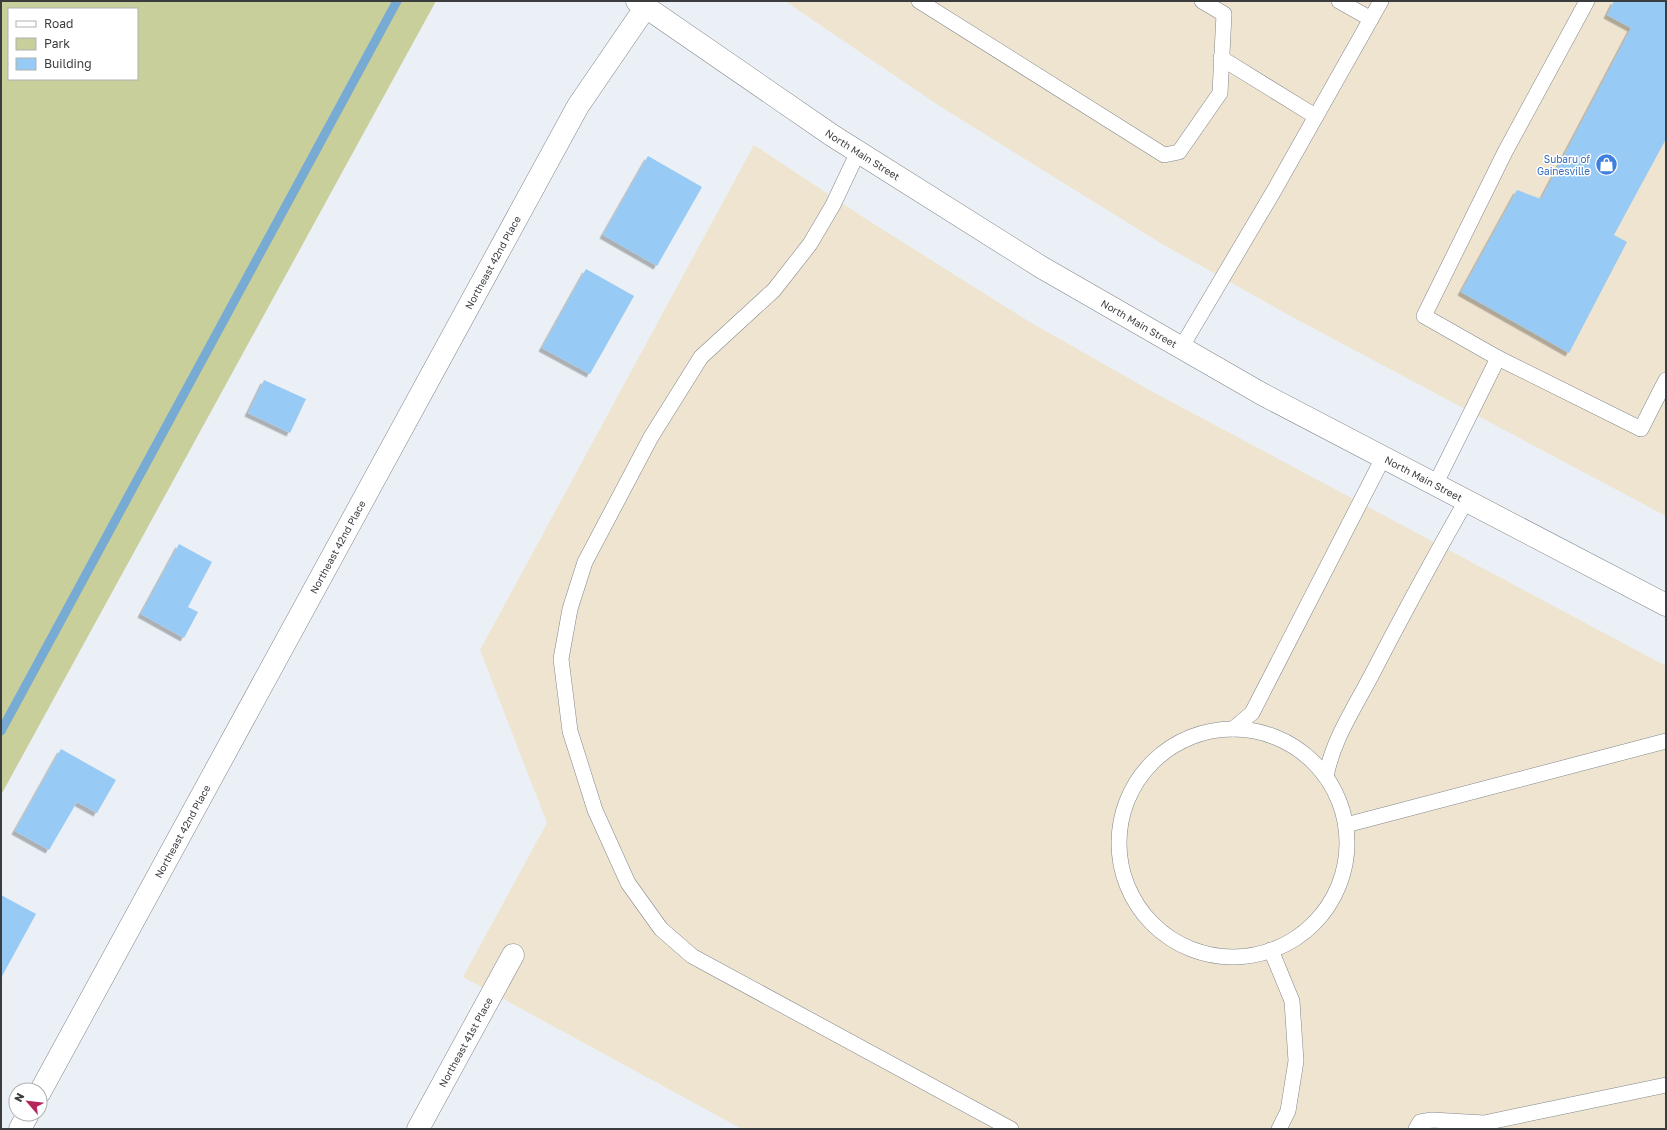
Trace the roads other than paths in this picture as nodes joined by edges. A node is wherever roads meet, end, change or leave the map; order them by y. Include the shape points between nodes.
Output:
1 (919, 1) edge
2 (1202, 1) edge
3 (1339, 1) edge
4 (1381, 1) edge
5 (1586, 1) edge
6 (641, 4) edge
7 (1371, 19) junction
8 (1221, 58) junction
9 (1315, 116) junction
10 (858, 152) junction
11 (1181, 348) junction
12 (1498, 358) junction
13 (1666, 380) edge
14 (1383, 458) junction
15 (1435, 485) junction
16 (1466, 500) junction
17 (1666, 605) edge
18 (1233, 729) junction
19 (1666, 741) edge
20 (1326, 777) junction
21 (1346, 825) junction
22 (1271, 950) junction
23 (513, 955) dead end
24 (45, 1082) edge
25 (1666, 1085) edge
26 (418, 1129) edge
27 (1011, 1129) edge
28 (1279, 1129) edge
29 (1416, 1129) edge

1 - 8 lane via 1164,155 1179,152 1220,93
2 - 8 lane via 1224,14
3 - 7 lane
4 - 7 lane
5 - 12 lane via 1505,152 1424,316
6 - 10 street, North Main Street
6 - 24 street, Northeast 42nd Place via 578,106
7 - 9 lane
8 - 9 lane
9 - 11 lane
10 - 11 street, North Main Street via 1041,268
10 - 27 lane via 833,205 810,244 774,290 701,357 651,437 586,562 570,609 561,659 570,731 598,817 628,883 660,929 692,956
11 - 14 street, North Main Street
12 - 13 lane via 1641,429
12 - 15 lane
14 - 15 street, North Main Street
14 - 18 lane via 1252,713
15 - 16 street, North Main Street
16 - 17 street, North Main Street
16 - 20 lane via 1341,734 1329,760
18 - 20 lane via 1256,730 1288,742 1315,762
18 - 22 lane via 1189,737 1159,755 1134,787 1123,812 1118,846 1125,883 1143,915 1171,940 1206,954 1242,957
19 - 21 lane
20 - 21 lane via 1335,790
21 - 22 lane via 1345,863 1333,898 1310,927
22 - 28 lane via 1292,1001 1296,1061 1288,1111
23 - 26 street, Northeast 41st Place
25 - 29 lane via 1484,1123 1432,1120 1420,1122

